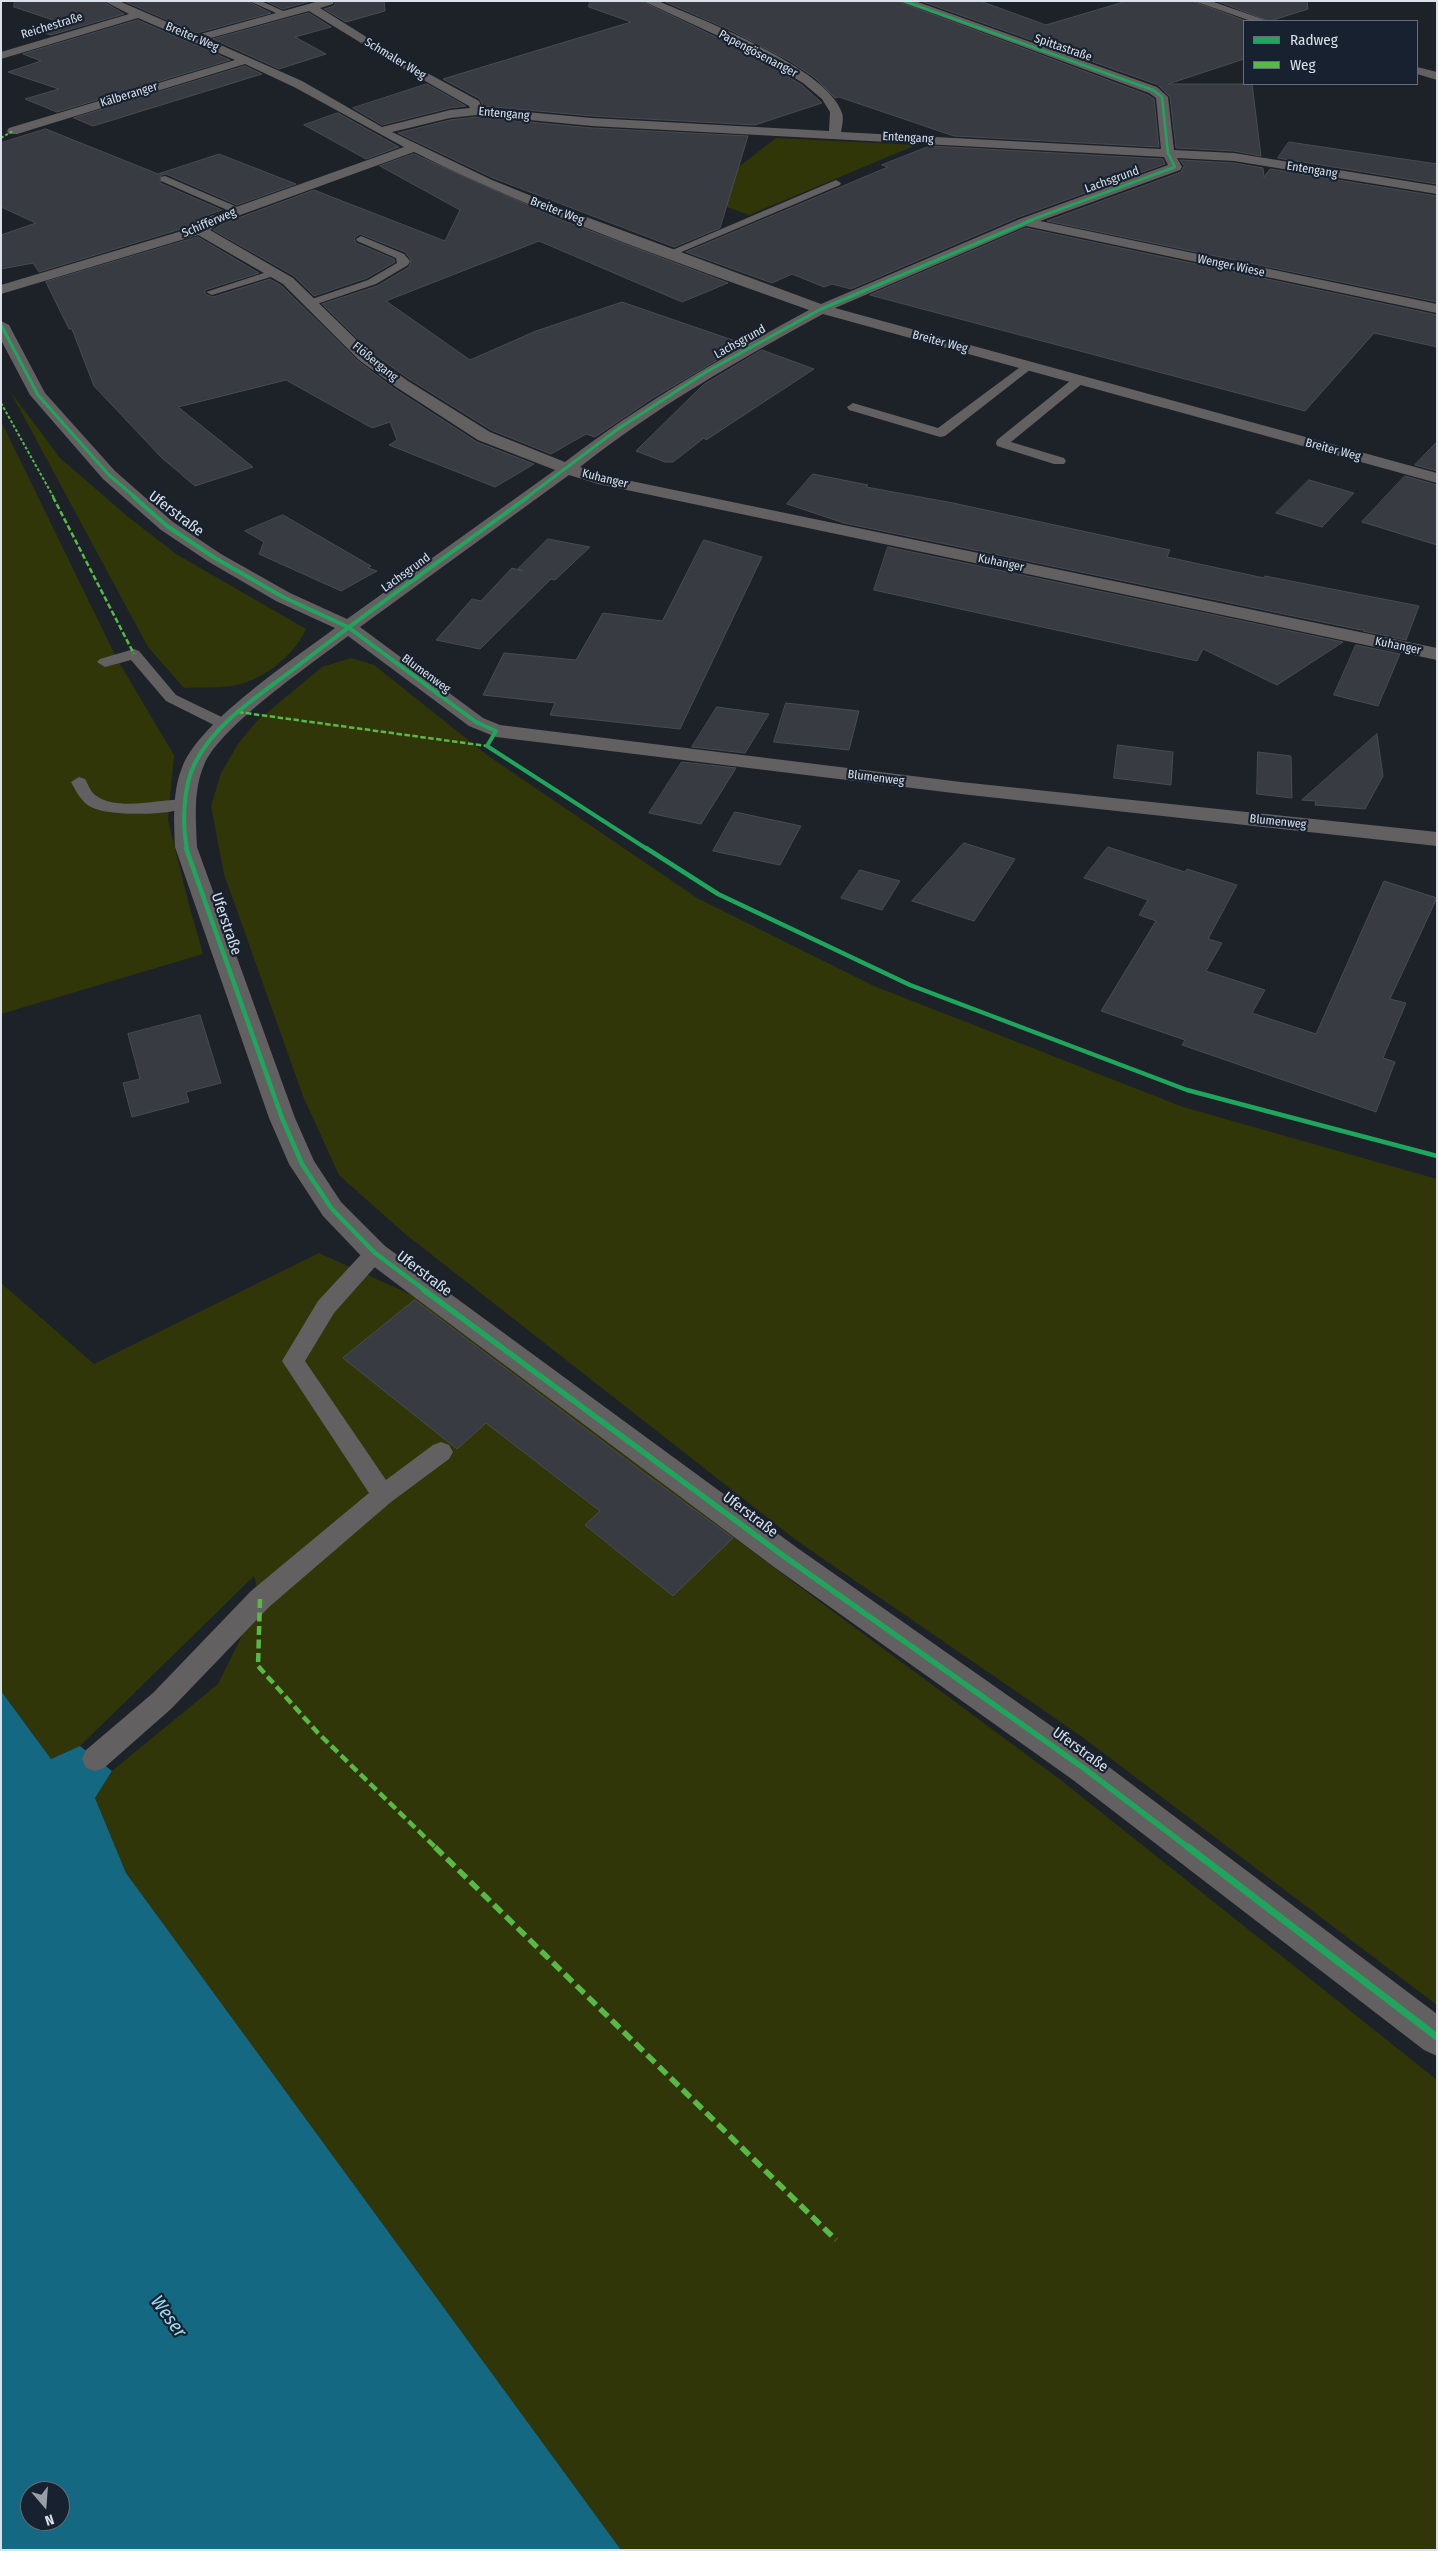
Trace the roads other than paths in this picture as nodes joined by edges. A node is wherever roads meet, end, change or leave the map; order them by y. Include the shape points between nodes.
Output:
1 (109, 1) edge
2 (253, 1) edge
3 (332, 1) edge
4 (648, 1) edge
5 (904, 1) edge
6 (1199, 1) edge
7 (311, 7) junction
8 (139, 14) junction
9 (286, 14) junction
10 (1259, 20) edge
11 (195, 39) junction
12 (1, 56) edge
13 (246, 60) junction
14 (1418, 70) edge
15 (1437, 76) edge
16 (477, 111) junction
17 (13, 131) dead end
18 (380, 131) junction
19 (835, 135) junction
20 (414, 148) junction
21 (1168, 153) junction
22 (165, 178) dead end
23 (836, 183) dead end
24 (1437, 190) edge
25 (238, 211) junction
26 (1025, 222) junction
27 (200, 230) junction
28 (361, 239) dead end
29 (668, 254) junction
30 (273, 272) junction
31 (1, 290) edge
32 (212, 292) dead end
33 (310, 304) junction
34 (821, 309) junction
35 (1437, 309) edge
36 (1, 325) edge
37 (1028, 366) junction
38 (1078, 380) junction
39 (853, 407) dead end
40 (1059, 461) dead end
41 (567, 469) junction
42 (1437, 478) edge
43 (348, 628) junction
44 (1437, 654) edge
45 (105, 662) dead end
46 (226, 725) junction
47 (79, 782) dead end
48 (184, 803) junction
49 (1437, 839) edge
50 (375, 1253) junction
51 (441, 1452) dead end
52 (382, 1495) junction
53 (95, 1759) dead end
54 (1437, 2037) edge

1 - 8 street, Breiter Weg
2 - 9 lane
3 - 7 street
4 - 19 street, Papengösenanger via 797,72 829,99 836,112
5 - 21 street, Spittastraße via 1152,90 1162,97
6 - 10 street
7 - 9 street
7 - 16 street, Schmaler Weg via 475,104
8 - 11 street, Breiter Weg
8 - 12 street, Reichestraße
9 - 11 street
11 - 13 street, Breiter Weg
13 - 17 street, Kälberanger
13 - 18 street, Breiter Weg via 298,84
14 - 15 street
16 - 18 street, Entengang via 450,114
16 - 19 street, Entengang via 592,122
18 - 20 street, Breiter Weg
19 - 21 street, Entengang
20 - 25 street, Schifferweg
20 - 29 street, Breiter Weg via 487,183
21 - 24 street, Entengang via 1234,157
21 - 26 street, Lachsgrund via 1175,167
22 - 25 lane
23 - 29 lane
25 - 27 street, Schifferweg via 216,219
26 - 34 street, Lachsgrund
26 - 35 street, Wenger Wiese
27 - 30 street, Flößergang
27 - 31 street, Schifferweg
28 - 33 lane via 400,256 404,261 402,265 372,282
29 - 34 street, Breiter Weg
30 - 32 lane
30 - 33 street, Flößergang via 288,281
33 - 41 street, Flößergang via 365,357 402,384 484,436
34 - 37 street, Breiter Weg
34 - 41 street, Lachsgrund via 698,378 618,429
36 - 43 street, Uferstraße via 38,395 116,482 167,526 215,558 282,597
37 - 38 street, Breiter Weg
37 - 39 lane via 940,433
38 - 40 lane via 1002,443
38 - 42 street, Breiter Weg
41 - 43 street, Lachsgrund
41 - 44 street, Kuhanger via 608,481
43 - 46 street, Uferstraße via 238,712
43 - 49 street, Blumenweg via 476,722 516,735 980,790
45 - 46 lane via 134,654 172,698
46 - 48 street, Uferstraße via 194,764
47 - 48 lane via 88,798 107,808 135,810
48 - 50 street, Uferstraße via 186,846 282,1118 302,1164 332,1209
50 - 52 lane via 326,1307 293,1361
50 - 54 street, Uferstraße via 785,1557 1085,1769
51 - 52 lane
52 - 53 lane via 260,1599 162,1701

